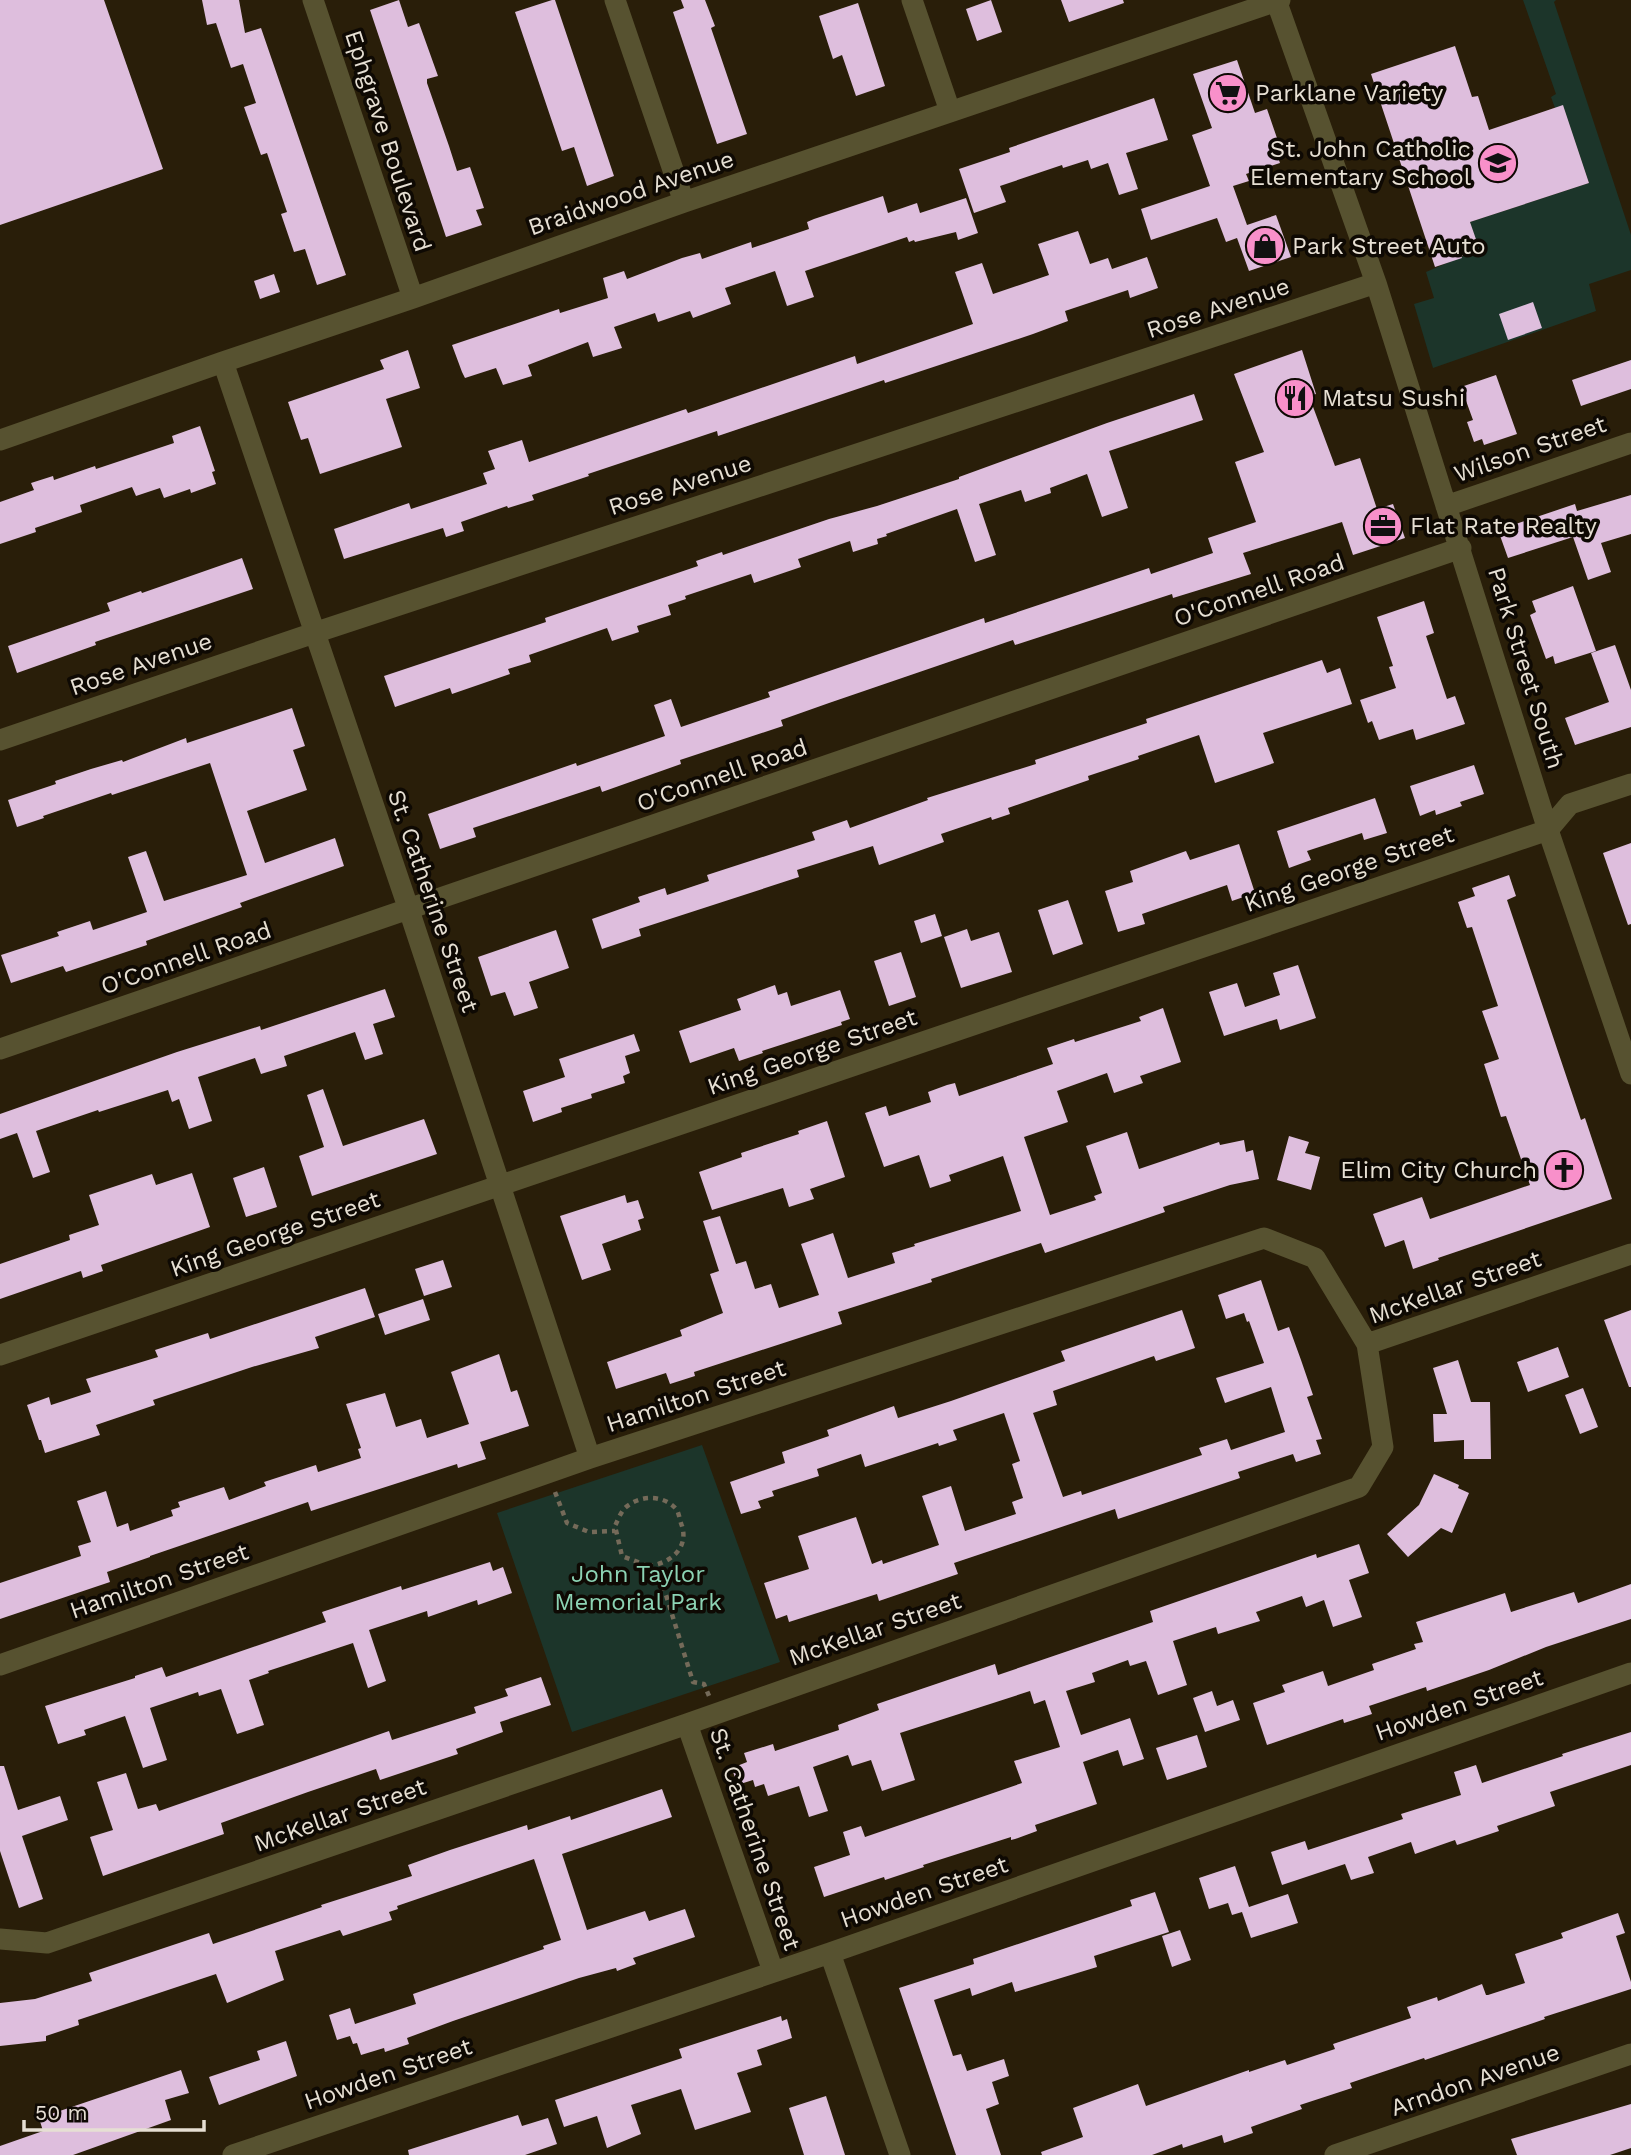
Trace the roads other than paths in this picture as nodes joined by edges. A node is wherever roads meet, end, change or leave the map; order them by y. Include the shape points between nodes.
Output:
1 (313, 0) edge
2 (615, 0) edge
3 (912, 0) edge
4 (1278, 0) edge
5 (950, 111) junction
6 (684, 202) junction
7 (1376, 283) junction
8 (413, 299) junction
9 (223, 362) junction
10 (0, 440) edge
11 (1631, 443) edge
12 (1446, 506) junction
13 (1461, 548) junction
14 (314, 633) junction
15 (0, 740) edge
16 (1631, 784) edge
17 (1548, 830) junction
18 (409, 910) junction
19 (0, 1049) edge
20 (1631, 1074) edge
21 (499, 1186) junction
22 (1631, 1254) edge
23 (1367, 1344) junction
24 (0, 1355) edge
25 (590, 1458) junction
26 (0, 1665) edge
27 (1631, 1673) edge
28 (687, 1724) junction
29 (0, 1939) edge
30 (830, 1953) junction
31 (773, 1971) junction
32 (1631, 2054) edge
33 (233, 2155) edge
34 (900, 2155) edge
35 (1335, 2155) edge

1 - 8 street, Ephgrave Boulevard
2 - 6 street
3 - 5 street
4 - 5 street, Braidwood Avenue
4 - 7 street, Park Street South
5 - 6 street, Braidwood Avenue
6 - 8 street, Braidwood Avenue
7 - 12 street, Park Street South
7 - 14 street, Rose Avenue
8 - 9 street, Braidwood Avenue
9 - 10 street, Braidwood Avenue
9 - 14 street, St. Catherine Street
11 - 12 street, Wilson Street
12 - 13 street, Park Street South
13 - 17 street, Park Street South
13 - 18 street, O'Connell Road
14 - 15 street, Rose Avenue
14 - 18 street, St. Catherine Street
16 - 17 street via 1570,804
17 - 20 street, Park Street South
17 - 21 street, King George Street
18 - 19 street, O'Connell Road
18 - 21 street, St. Catherine Street
21 - 24 street, King George Street
21 - 25 street, St. Catherine Street
22 - 23 street, McKellar Street
23 - 25 street, Hamilton Street via 1315,1258 1264,1238
23 - 28 street, McKellar Street via 1383,1447 1359,1487
25 - 26 street, Hamilton Street
27 - 30 street, Howden Street
28 - 29 street, McKellar Street via 47,1943
28 - 31 street, St. Catherine Street
30 - 31 street, Howden Street
30 - 34 street, St. Catherine Street
31 - 33 street, Howden Street
32 - 35 street, Arndon Avenue

